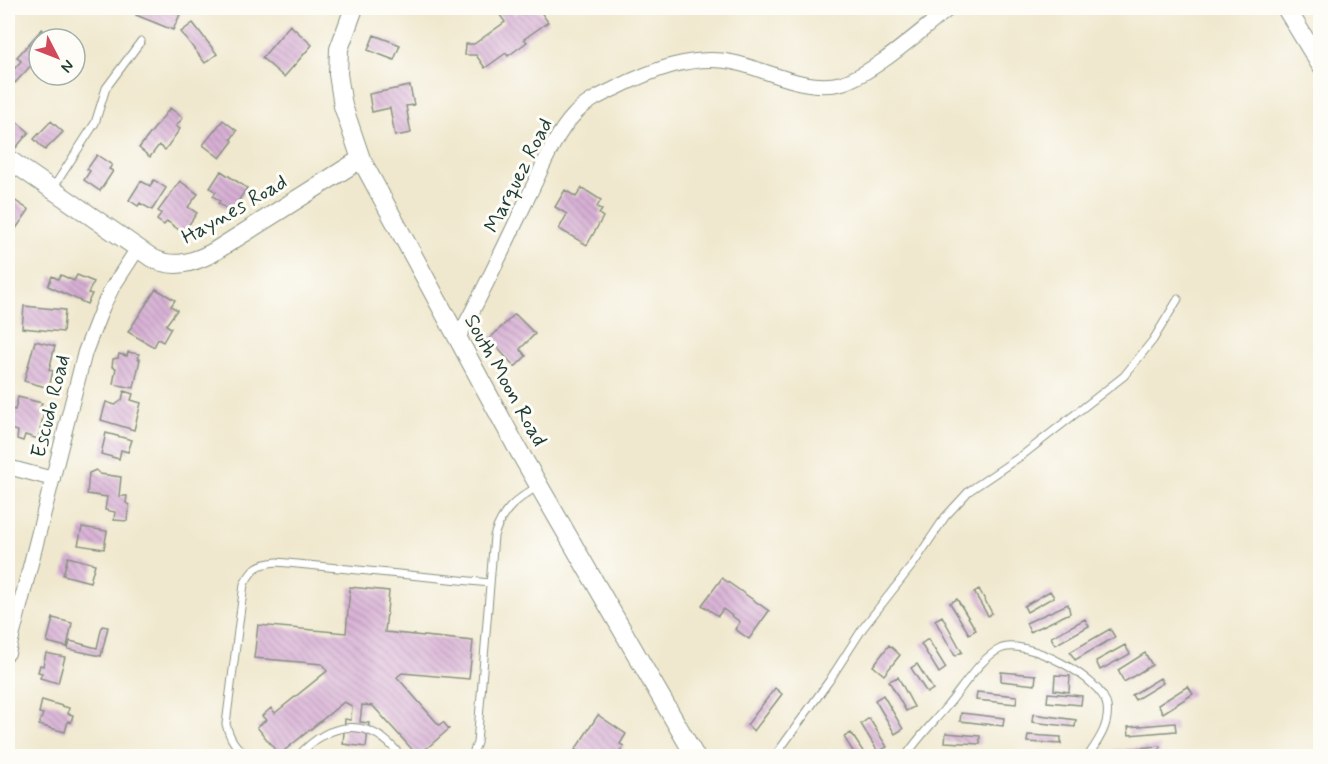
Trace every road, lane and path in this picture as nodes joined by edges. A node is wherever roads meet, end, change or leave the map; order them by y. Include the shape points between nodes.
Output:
1 (354, 8) edge
2 (950, 8) edge
3 (1286, 8) edge
4 (141, 41) dead end
5 (1320, 64) edge
6 (8, 159) edge
7 (361, 159) junction
8 (52, 190) junction
9 (138, 249) junction
10 (1178, 299) dead end
11 (458, 338) junction
12 (8, 466) edge
13 (53, 479) junction
14 (539, 485) junction
15 (490, 583) junction
16 (8, 653) edge
17 (248, 756) edge
18 (298, 756) edge
19 (401, 756) edge
20 (472, 756) edge
21 (695, 756) edge
22 (775, 756) edge
23 (906, 756) edge
24 (1088, 756) edge

1 - 7 street, South Moon Road via 339,49 338,74 343,106
2 - 11 street, Marquez Road via 870,70 841,83 826,86 801,82 730,62 698,60 661,69 581,107 565,126 538,175
3 - 5 street
4 - 8 lane via 106,88 94,123
6 - 8 street, Haynes Road
7 - 9 street, Haynes Road via 199,260 163,263
7 - 11 street, South Moon Road
8 - 9 street, Haynes Road
9 - 13 street, Escudo Road via 112,288 88,344
10 - 22 lane via 1153,340 1124,376 1024,454 969,491 945,517
11 - 14 street, South Moon Road
12 - 13 street
13 - 16 street, Escudo Road
14 - 15 lane via 498,522
14 - 21 street, South Moon Road
15 - 17 lane via 277,562 254,567 244,584 226,724 230,740
15 - 20 lane via 477,743
18 - 19 lane via 328,731 342,728 375,732
23 - 24 lane via 983,662 1009,646 1055,658 1082,675 1107,704 1103,734

